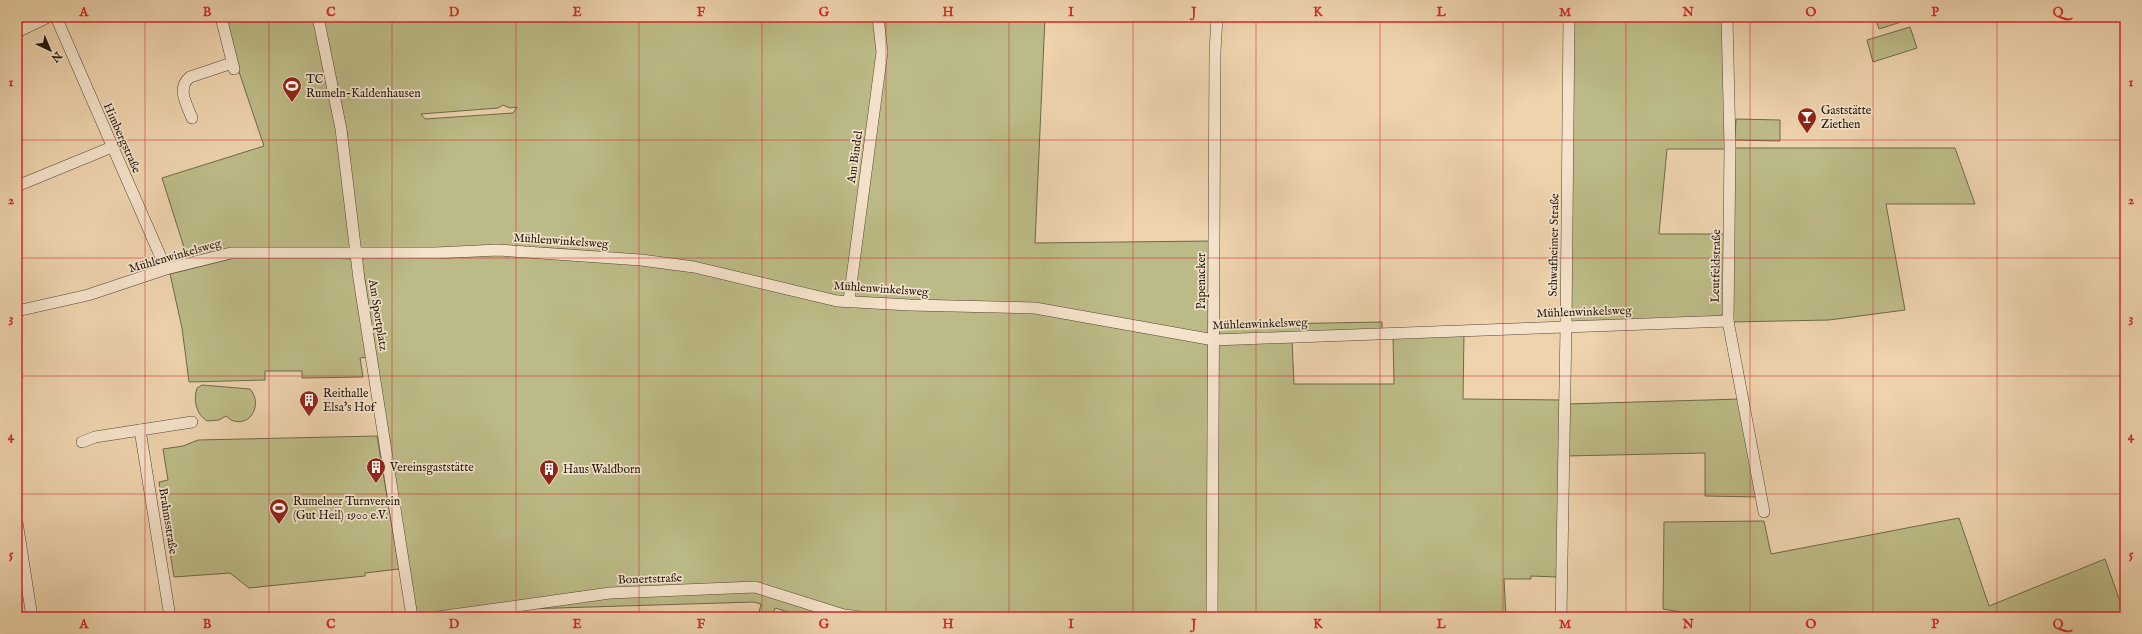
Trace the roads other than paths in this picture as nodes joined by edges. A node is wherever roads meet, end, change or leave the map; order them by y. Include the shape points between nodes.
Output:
1 (48, 17) edge
2 (56, 17) edge
3 (221, 17) edge
4 (318, 17) edge
5 (878, 17) edge
6 (1217, 17) edge
7 (1569, 17) edge
8 (1727, 17) edge
9 (17, 32) edge
10 (192, 118) dead end
11 (112, 147) junction
12 (17, 186) edge
13 (356, 253) junction
14 (166, 269) junction
15 (849, 300) junction
16 (17, 311) edge
17 (1728, 321) junction
18 (1566, 326) junction
19 (1214, 340) junction
20 (192, 422) dead end
21 (140, 430) junction
22 (82, 442) dead end
23 (1764, 512) dead end
24 (17, 522) edge
25 (32, 617) edge
26 (170, 617) edge
27 (412, 617) edge
28 (438, 617) edge
29 (860, 617) edge
30 (1212, 617) edge
31 (1561, 617) edge

1 - 9 street
2 - 11 street, Himbergstraße
3 - 10 street via 233,66 190,77 185,81 182,90
4 - 13 street, Am Sportplatz via 341,129
5 - 15 street, Am Bindel via 881,59
6 - 19 street, Papenacker
7 - 18 street, Schwafheimer Straße
8 - 17 street, Leutfeldstraße via 1730,146
11 - 12 street
11 - 14 street, Himbergstraße
13 - 14 street, Mühlenwinkelsweg via 231,253
13 - 15 street, Mühlenwinkelsweg via 498,250 641,260 694,267 838,301
13 - 27 street, Am Sportplatz
14 - 16 street, Mühlenwinkelsweg via 88,295
15 - 19 street, Mühlenwinkelsweg via 910,305 1035,308
17 - 18 street, Mühlenwinkelsweg
17 - 23 street, Leutfeldstraße
18 - 19 street, Mühlenwinkelsweg
18 - 31 street, Schwafheimer Straße
19 - 30 street, Papenacker
20 - 21 street
21 - 22 street via 95,437
21 - 26 street, Brahmsstraße
24 - 25 street
28 - 29 street, Bonertstraße via 610,593 755,587 844,615

